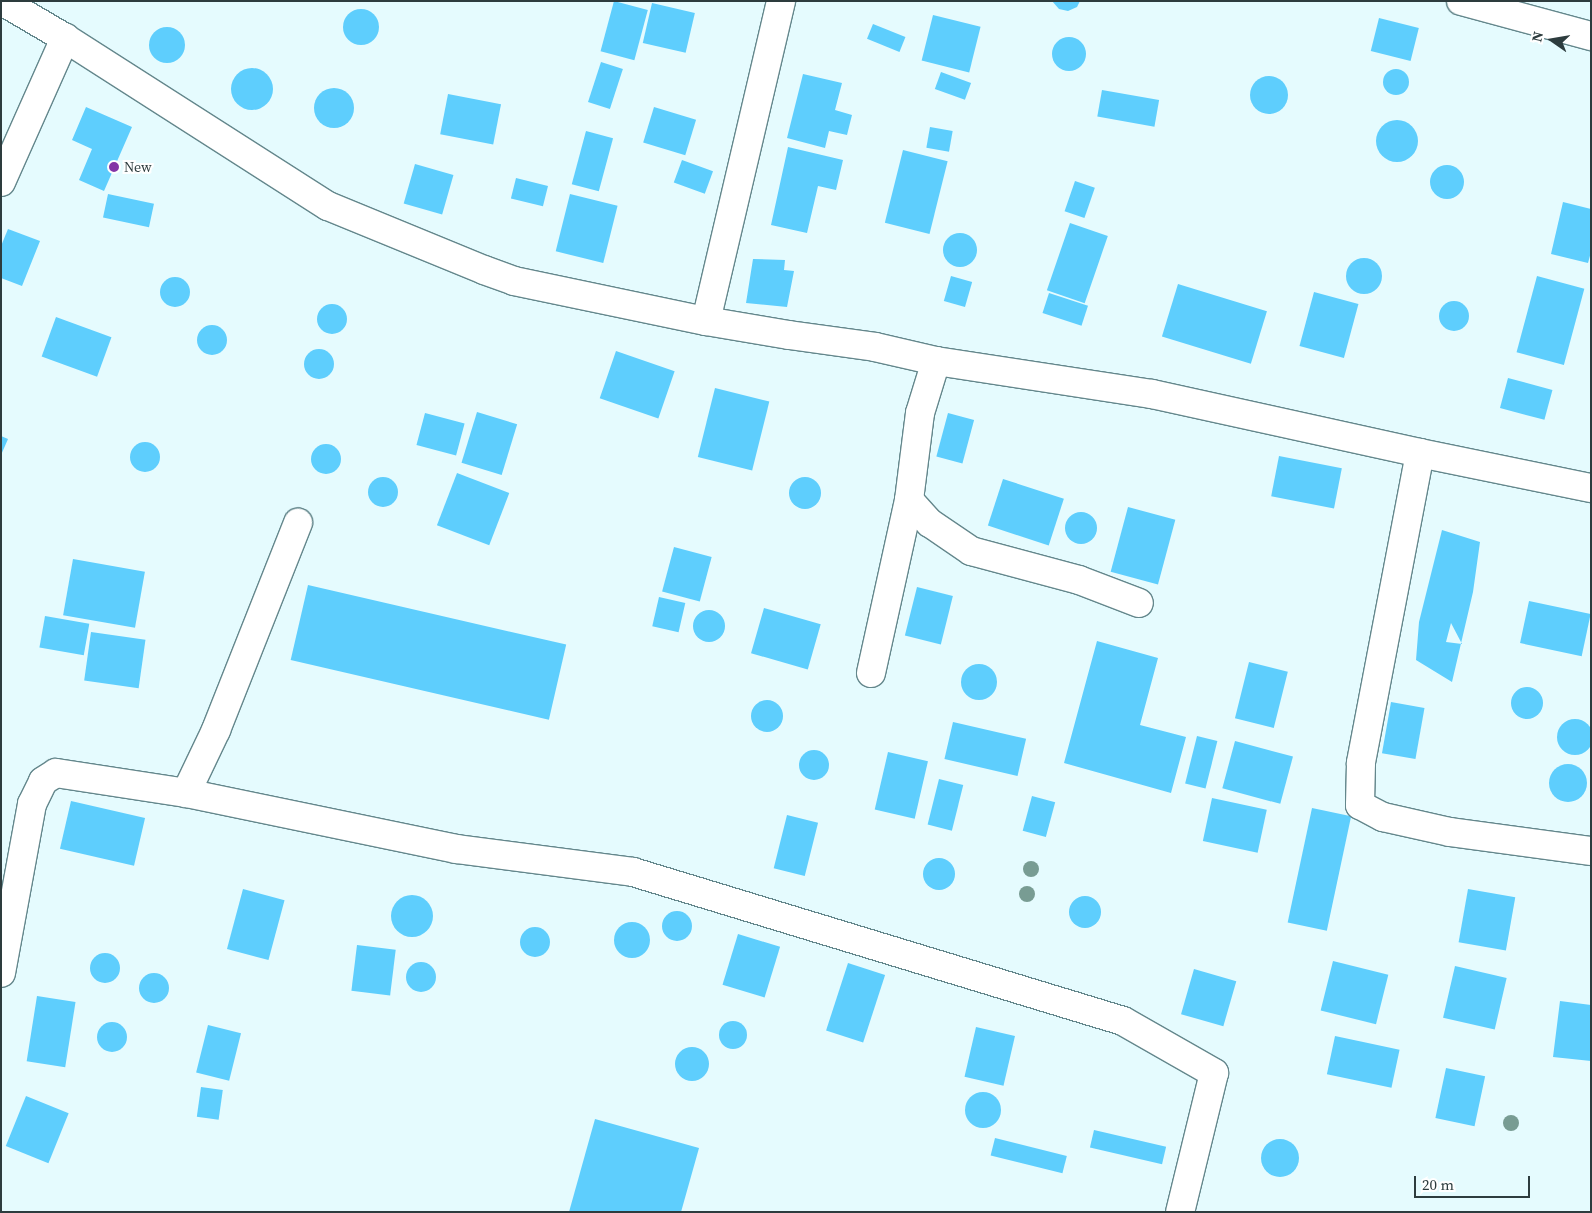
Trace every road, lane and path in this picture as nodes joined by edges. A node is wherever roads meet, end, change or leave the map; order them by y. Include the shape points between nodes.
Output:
1 (2, 1) edge
2 (781, 1) edge
3 (1461, 1) edge
4 (1591, 36) edge
5 (66, 38) junction
6 (1, 182) edge
7 (706, 321) junction
8 (936, 360) junction
9 (1420, 454) junction
10 (1591, 488) edge
11 (909, 500) junction
12 (298, 523) dead end
13 (1139, 603) dead end
14 (871, 673) dead end
15 (186, 793) junction
16 (1591, 851) edge
17 (1, 973) edge
18 (1180, 1212) edge

1 - 5 street
2 - 7 street
3 - 4 street
5 - 6 street
5 - 7 street via 328,206 514,281
7 - 8 street via 875,347
8 - 9 street via 1152,394
8 - 11 street via 920,413
9 - 10 street
9 - 16 street via 1361,763 1360,805 1383,817 1450,832
11 - 13 street via 930,523 971,551 1079,580
11 - 14 street
12 - 15 street via 216,730
15 - 17 street via 56,773 43,780 32,804
15 - 18 street via 456,849 633,872 1123,1021 1214,1073

